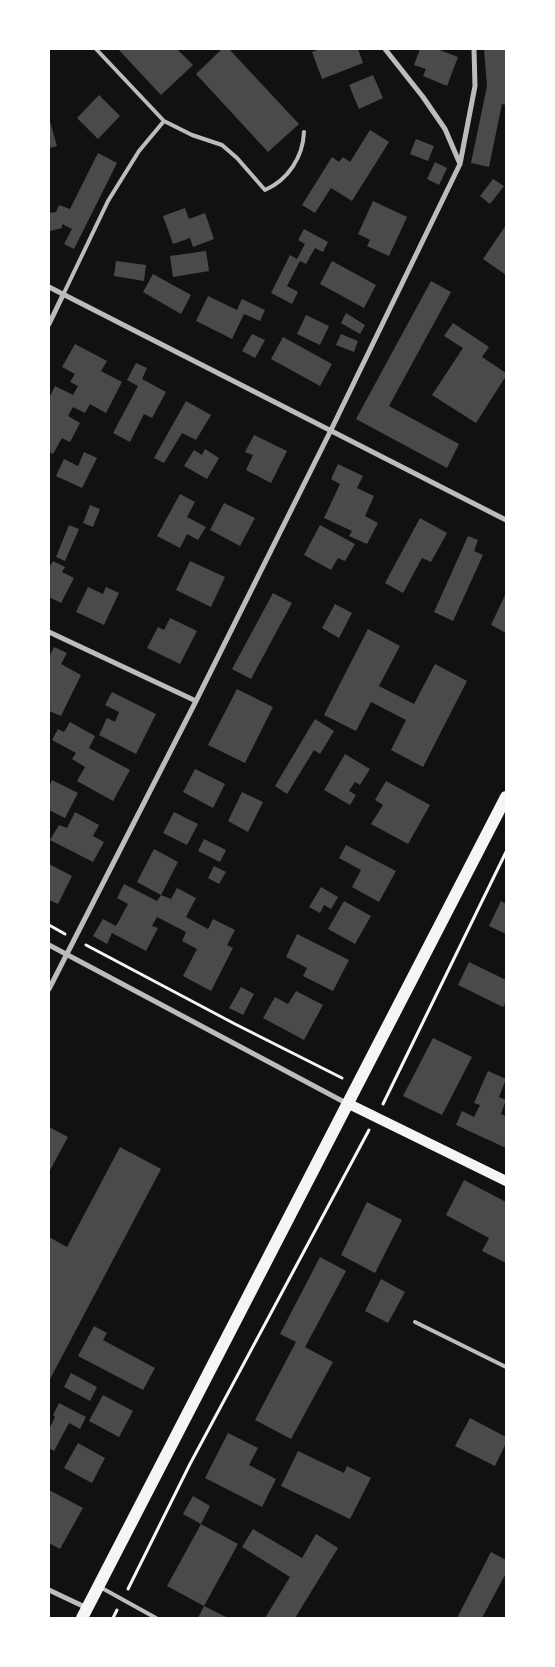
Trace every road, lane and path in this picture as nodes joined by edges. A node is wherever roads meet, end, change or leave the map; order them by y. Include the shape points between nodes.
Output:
1 (96, 49) edge
2 (385, 49) edge
3 (474, 49) edge
4 (164, 121) junction
5 (304, 132) dead end
6 (460, 164) junction
7 (49, 287) edge
8 (63, 295) junction
9 (49, 324) edge
10 (331, 430) junction
11 (506, 520) edge
12 (49, 632) edge
13 (196, 701) junction
14 (506, 797) edge
15 (506, 852) edge
16 (49, 925) edge
17 (75, 939) junction
18 (49, 945) edge
19 (67, 954) junction
20 (49, 989) edge
21 (356, 1085) junction
22 (347, 1103) junction
23 (376, 1118) junction
24 (506, 1181) edge
25 (415, 1322) dead end
26 (506, 1367) edge
27 (98, 1586) junction
28 (49, 1590) edge
29 (123, 1599) junction
30 (84, 1613) edge
31 (113, 1618) edge
32 (156, 1618) edge

1 - 4 lane
2 - 6 street via 445,129
3 - 6 street via 475,86
4 - 5 lane via 222,144 265,190 276,186 296,165 304,144
4 - 8 lane via 139,151 108,201
6 - 10 street
7 - 8 street
8 - 9 street
8 - 10 street
10 - 11 street
10 - 13 street
12 - 13 street
13 - 17 street
14 - 21 main road
15 - 23 path
16 - 17 path
17 - 19 street
17 - 21 path
18 - 19 street
19 - 20 street
19 - 22 street
21 - 22 main road
22 - 23 main road
22 - 27 main road
23 - 24 main road
23 - 29 path via 190,1464
25 - 26 lane
27 - 29 lane
27 - 30 main road
28 - 30 street
29 - 31 path
29 - 32 lane

